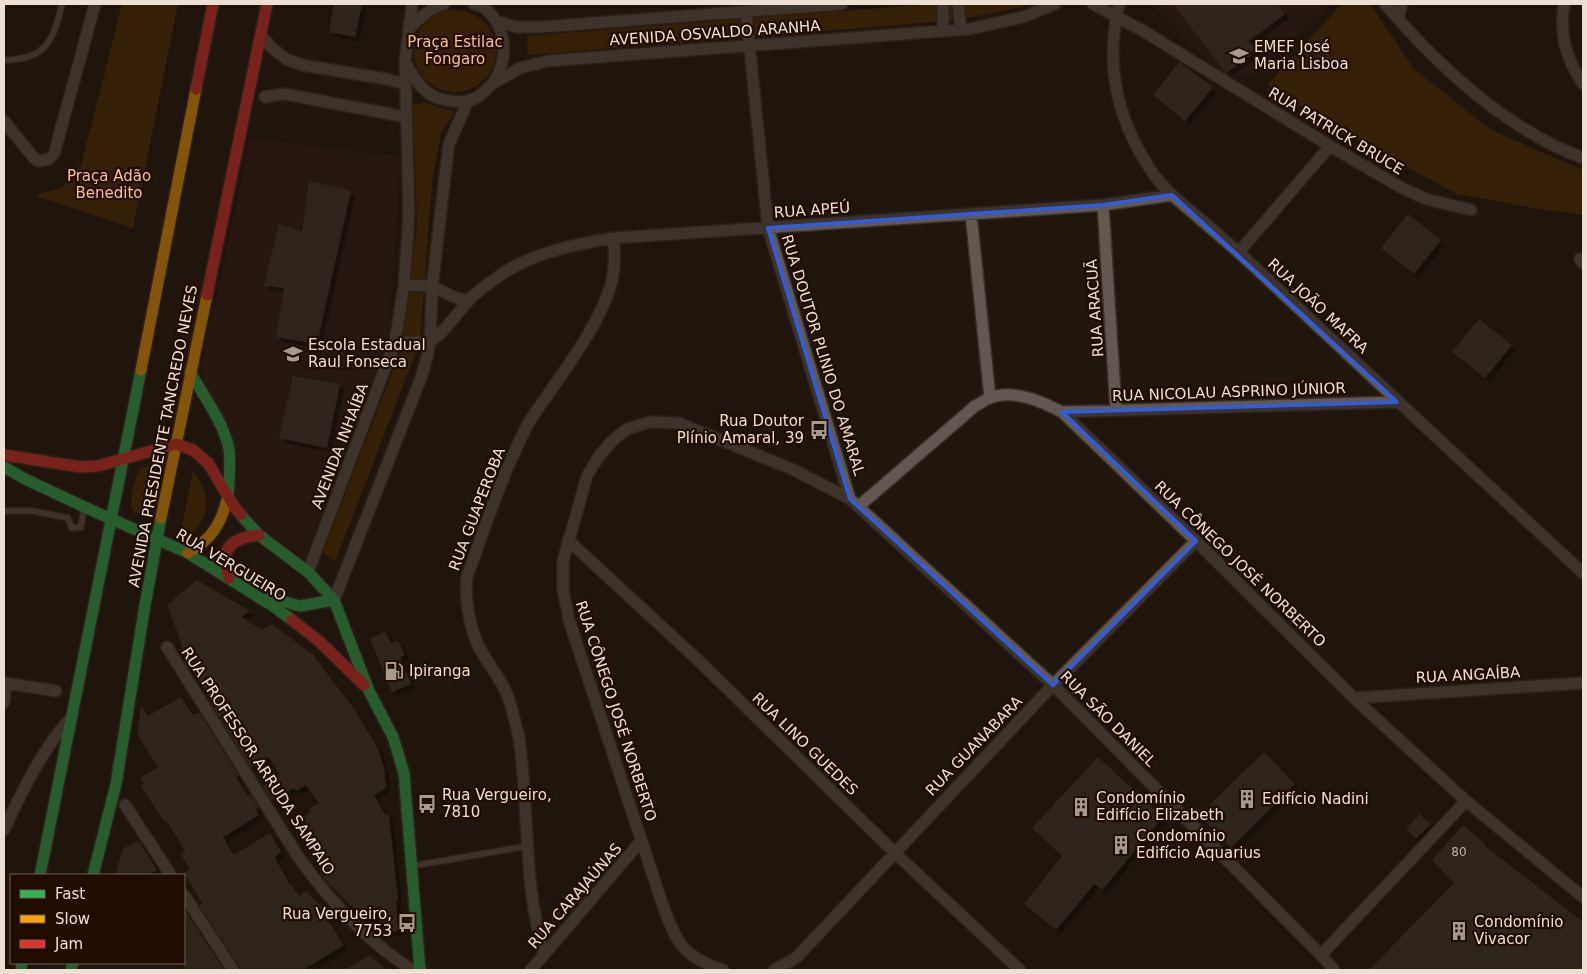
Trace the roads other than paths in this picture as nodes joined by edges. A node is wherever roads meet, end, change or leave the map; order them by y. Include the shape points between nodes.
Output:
1 (62, 4) edge
2 (95, 4) edge
3 (213, 4) edge
4 (267, 4) edge
5 (412, 4) edge
6 (440, 4) edge
7 (842, 4) edge
8 (942, 4) edge
9 (958, 4) edge
10 (1054, 4) edge
11 (1093, 4) edge
12 (1119, 4) edge
13 (1385, 4) edge
14 (1402, 4) edge
15 (1564, 4) edge
16 (480, 5) edge
17 (746, 11) junction
18 (1116, 17) junction
19 (1398, 19) junction
20 (496, 21) junction
21 (409, 29) junction
22 (961, 30) junction
23 (943, 31) junction
24 (261, 35) junction
25 (750, 45) junction
26 (4, 60) edge
27 (405, 61) junction
28 (494, 82) junction
29 (406, 84) junction
30 (1583, 84) edge
31 (265, 97) dead end
32 (468, 102) junction
33 (406, 117) junction
34 (4, 121) edge
35 (1330, 146) junction
36 (1583, 158) edge
37 (1172, 195) junction
38 (1103, 205) junction
39 (1471, 210) dead end
40 (971, 214) junction
41 (768, 228) junction
42 (614, 238) junction
43 (1239, 252) junction
44 (404, 285) junction
45 (432, 288) junction
46 (469, 300) junction
47 (430, 341) junction
48 (395, 342) junction
49 (190, 372) junction
50 (990, 398) junction
51 (1397, 402) junction
52 (1116, 410) junction
53 (1062, 412) junction
54 (176, 444) junction
55 (4, 455) edge
56 (124, 460) junction
57 (4, 467) edge
58 (228, 496) junction
59 (854, 503) junction
60 (85, 507) junction
61 (4, 512) edge
62 (111, 519) junction
63 (259, 535) junction
64 (157, 539) junction
65 (568, 540) junction
66 (1196, 541) junction
67 (188, 553) junction
68 (308, 572) junction
69 (1583, 573) edge
70 (229, 578) junction
71 (246, 588) junction
72 (334, 600) junction
73 (167, 647) dead end
74 (5, 683) edge
75 (1583, 683) edge
76 (1053, 685) junction
77 (56, 691) dead end
78 (369, 691) junction
79 (1354, 698) junction
80 (4, 702) edge
81 (71, 717) junction
82 (1466, 801) junction
83 (125, 805) dead end
84 (4, 830) edge
85 (641, 841) junction
86 (528, 846) junction
87 (894, 852) junction
88 (412, 866) junction
89 (40, 874) edge
90 (93, 874) edge
91 (170, 874) edge
92 (185, 897) edge
93 (1583, 897) edge
94 (544, 954) junction
95 (1321, 955) junction
96 (233, 970) edge
97 (413, 970) edge
98 (420, 970) edge
99 (531, 970) edge
100 (723, 970) edge
101 (774, 970) edge
102 (1020, 970) edge
103 (1334, 970) edge

1 - 26 lane via 47,44 36,54 18,60
2 - 34 street via 54,154 49,159 38,161
3 - 56 main road
4 - 24 main road, AVENIDA PRESIDENTE TANCREDO NEVES
5 - 21 street
6 - 21 street via 421,16
7 - 17 street, AVENIDA OSVALDO ARANHA
8 - 23 street
9 - 22 street
10 - 22 street, AVENIDA OSVALDO ARANHA via 996,24
11 - 18 street
12 - 18 street, RUA JOÃO MAFRA
13 - 19 street
14 - 19 street
15 - 30 street via 1564,46
16 - 20 street
17 - 20 street, AVENIDA OSVALDO ARANHA via 541,27 517,27
17 - 25 street, RUA DOUTOR PLINIO DO AMARAL
18 - 35 street, RUA PATRICK BRUCE
18 - 37 street, RUA JOÃO MAFRA via 1112,48 1114,81 1124,119 1151,171
19 - 36 street via 1478,96 1527,131
20 - 28 street via 504,47 502,64
21 - 27 street
22 - 23 street, AVENIDA OSVALDO ARANHA
23 - 25 street, AVENIDA OSVALDO ARANHA
24 - 29 street via 272,48 302,65
24 - 49 main road, AVENIDA PRESIDENTE TANCREDO NEVES
25 - 28 street, AVENIDA OSVALDO ARANHA via 547,61 520,68
25 - 41 street, RUA DOUTOR PLINIO DO AMARAL
27 - 29 street, AVENIDA INHAÍBA
27 - 32 street via 424,90 440,100
28 - 32 street
29 - 33 street, AVENIDA INHAÍBA
31 - 33 street via 282,94
32 - 45 street via 450,144
33 - 44 street, AVENIDA INHAÍBA via 409,215
35 - 39 street, RUA PATRICK BRUCE via 1426,199
35 - 43 street
37 - 38 street, RUA APEÚ
37 - 43 street, RUA JOÃO MAFRA
38 - 40 street, RUA APEÚ
38 - 52 street, RUA ARACUÃ
40 - 41 street, RUA APEÚ
40 - 50 street
41 - 42 street, RUA APEÚ
41 - 59 street, RUA DOUTOR PLINIO DO AMARAL
42 - 46 street, RUA APEÚ via 582,243 530,260 506,272
42 - 86 street, RUA GUAPEROBA via 612,277 600,312 527,425 488,515 467,576 474,635 479,648 496,671 517,727
43 - 51 street, RUA JOÃO MAFRA
44 - 45 street
44 - 48 street, AVENIDA INHAÍBA
45 - 46 street
45 - 47 street
46 - 47 street, RUA APEÚ via 449,325
47 - 48 street
47 - 72 street via 421,378
48 - 68 street, AVENIDA INHAÍBA
49 - 54 main road, AVENIDA PRESIDENTE TANCREDO NEVES
49 - 58 main road via 228,446
50 - 53 street, RUA CÔNEGO JOSÉ NORBERTO via 1015,396 1031,399
50 - 59 street, RUA CÔNEGO JOSÉ NORBERTO via 975,406
51 - 52 street, RUA NICOLAU ASPRINO JÚNIOR
51 - 69 street, RUA JOÃO MAFRA
52 - 53 street, RUA NICOLAU ASPRINO JÚNIOR
53 - 66 street, RUA CÔNEGO JOSÉ NORBERTO
54 - 56 main road
54 - 58 main road, RUA VERGUEIRO via 193,450 208,463
54 - 64 main road, AVENIDA PRESIDENTE TANCREDO NEVES
55 - 56 main road via 81,467
56 - 62 main road
57 - 60 main road, RUA VERGUEIRO
58 - 63 main road, RUA VERGUEIRO
58 - 67 main road via 224,517 215,531 206,542
59 - 65 street, RUA CÔNEGO JOSÉ NORBERTO via 794,470 679,423 650,422 627,429 599,456 587,476
59 - 76 street, RUA SÃO DANIEL
60 - 61 lane via 81,527 77,528 72,528 68,518 33,511
60 - 62 main road, RUA VERGUEIRO
62 - 64 main road, RUA VERGUEIRO
62 - 81 main road
63 - 68 main road, RUA VERGUEIRO
63 - 70 main road via 238,539 231,545 225,558
64 - 67 main road, RUA VERGUEIRO
64 - 90 main road, AVENIDA PRESIDENTE TANCREDO NEVES via 116,784
65 - 85 street, RUA CÔNEGO JOSÉ NORBERTO via 562,576 565,605
65 - 87 street, RUA LINO GUEDES via 699,661
66 - 76 street, RUA GUANABARA
66 - 79 street, RUA CÔNEGO JOSÉ NORBERTO
67 - 70 main road, RUA VERGUEIRO
68 - 72 main road, RUA VERGUEIRO
70 - 71 main road, RUA VERGUEIRO
71 - 72 main road via 300,606
71 - 78 main road, RUA VERGUEIRO via 319,640
72 - 78 main road, RUA VERGUEIRO
73 - 97 street, RUA PROFESSOR ARRUDA SAMPAIO via 316,882 370,938
74 - 77 street
74 - 80 street
75 - 79 street, RUA ANGAÍBA
76 - 87 street, RUA GUANABARA
76 - 95 street, RUA SÃO DANIEL
78 - 88 main road, RUA VERGUEIRO via 399,753 404,774
79 - 82 street, RUA CÔNEGO JOSÉ NORBERTO
81 - 84 street via 37,763
81 - 89 main road
82 - 93 street, RUA CÔNEGO JOSÉ NORBERTO
82 - 95 street
83 - 91 street
85 - 94 street, RUA CARAJAÚNAS
85 - 100 street via 680,945 706,965
86 - 88 lane
86 - 94 street, RUA GUAPEROBA via 535,921
87 - 101 street, RUA GUANABARA via 796,958
87 - 102 street, RUA LINO GUEDES
88 - 98 main road, RUA VERGUEIRO
92 - 96 street
94 - 99 street, RUA CARAJAÚNAS
95 - 103 street, RUA SÃO DANIEL

